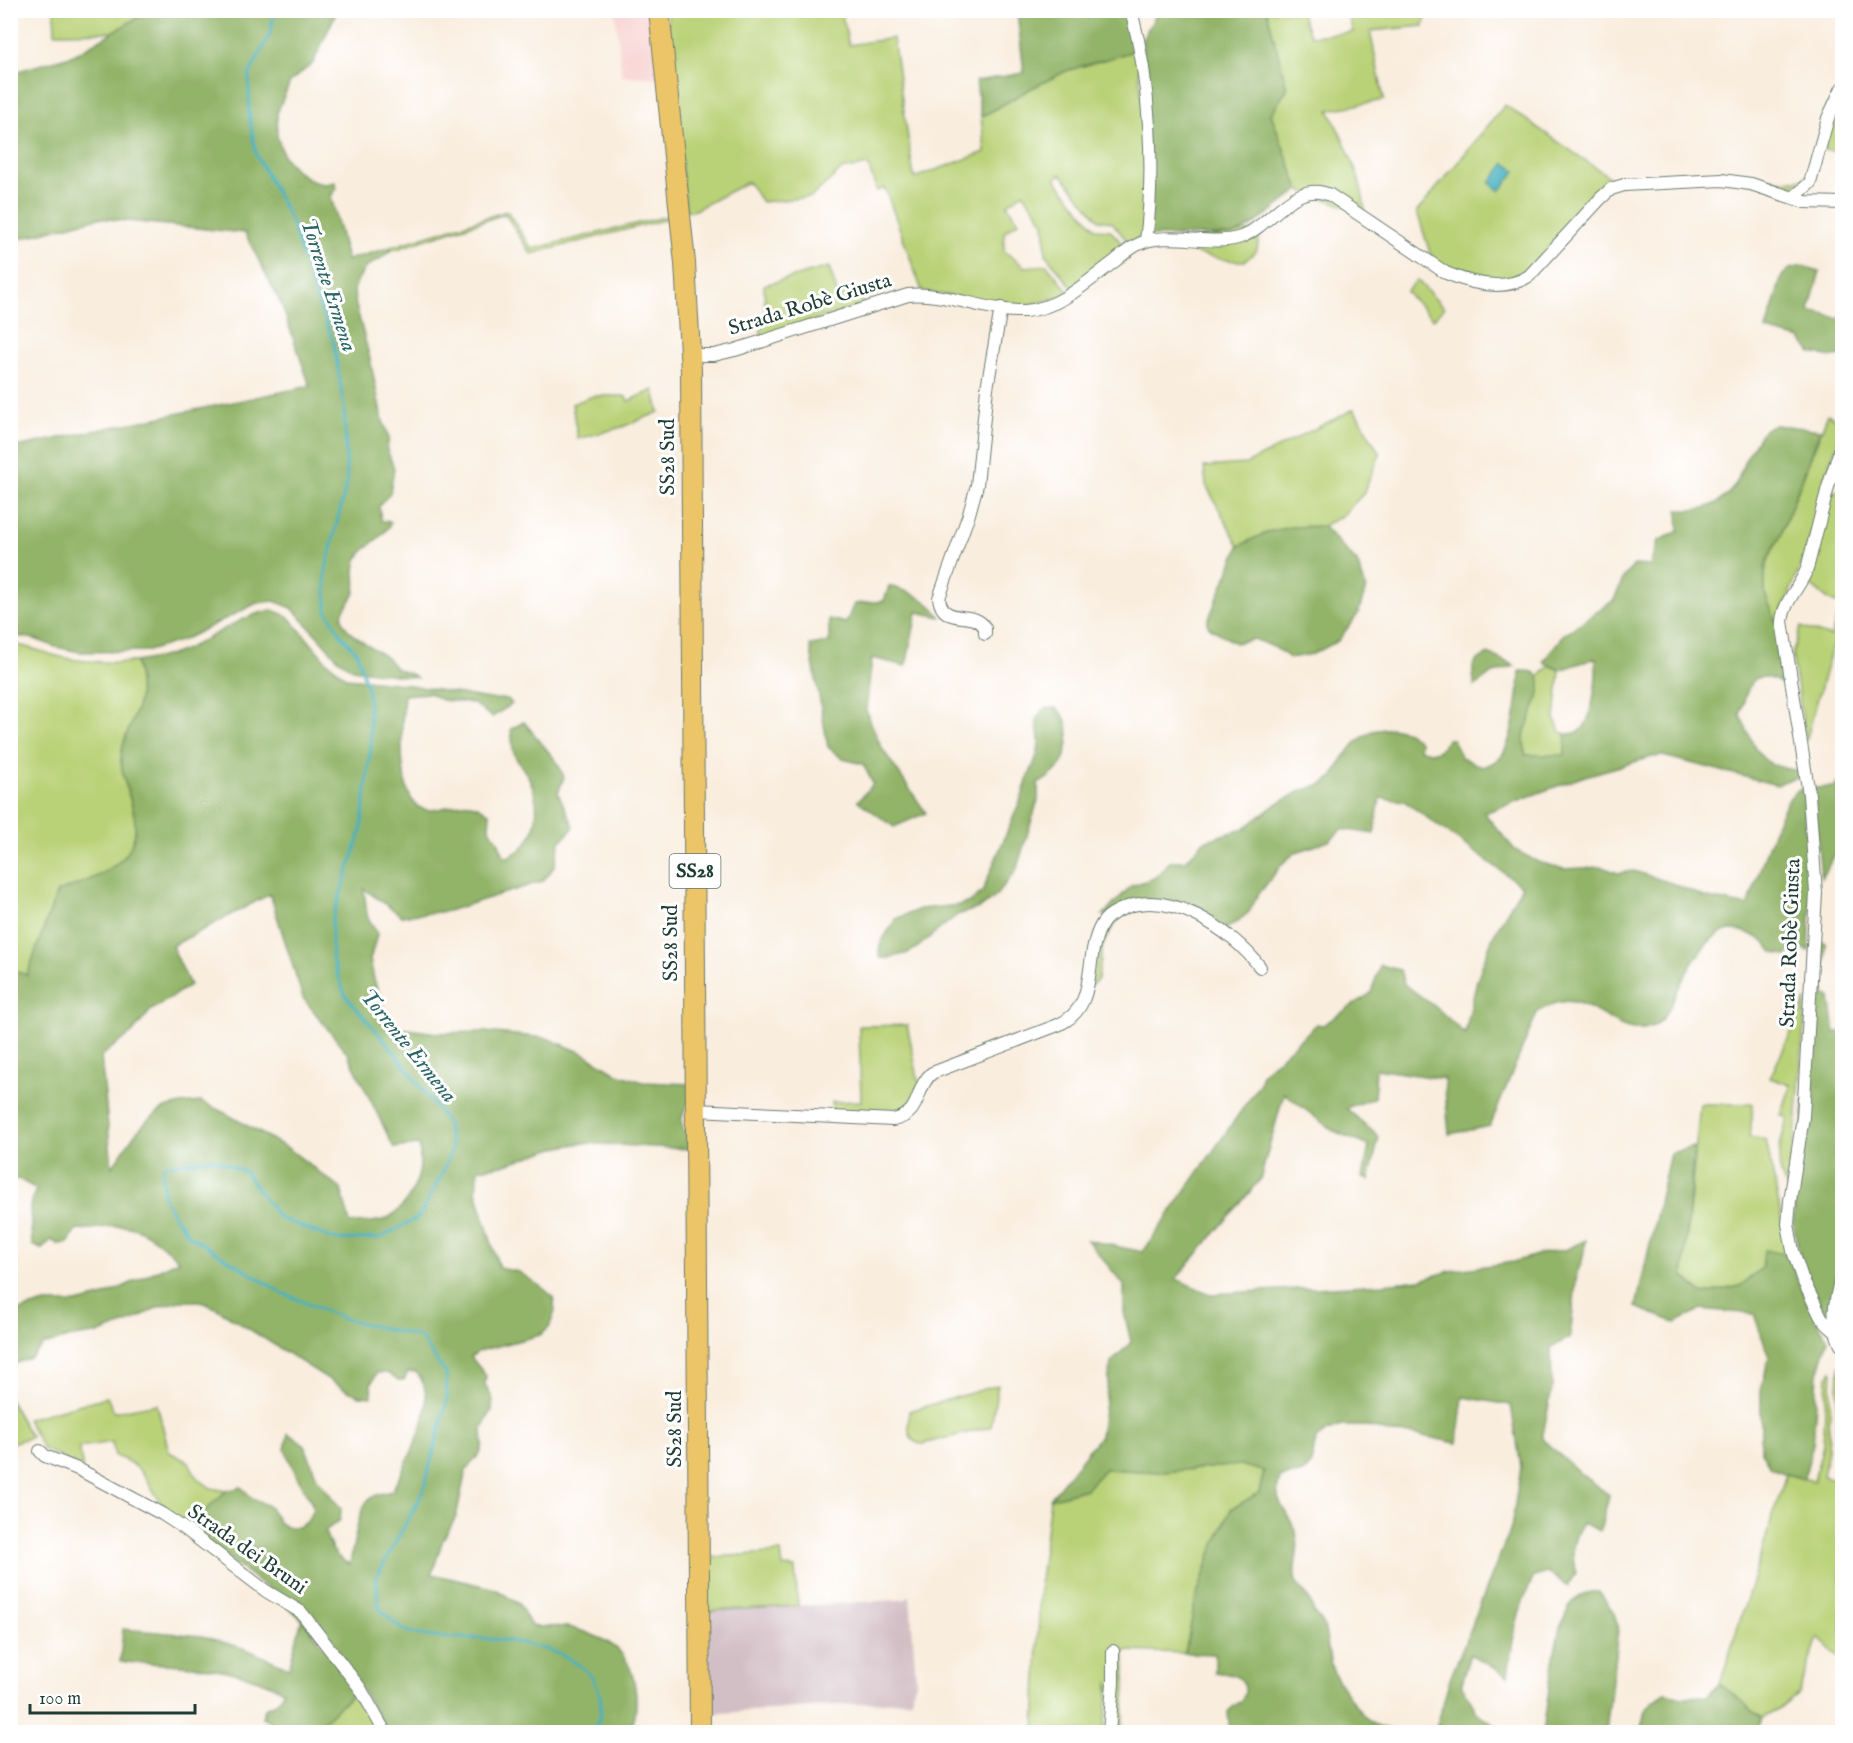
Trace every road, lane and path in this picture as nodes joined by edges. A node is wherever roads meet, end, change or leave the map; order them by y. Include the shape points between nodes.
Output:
1 (659, 10) edge
2 (1132, 14) dead end
3 (1842, 88) edge
4 (1793, 198) junction
5 (1842, 203) edge
6 (1146, 241) junction
7 (1001, 308) junction
8 (691, 356) junction
9 (1842, 444) edge
10 (985, 634) dead end
11 (1260, 967) dead end
12 (697, 1110) junction
13 (1842, 1280) edge
14 (1840, 1339) edge
15 (40, 1451) dead end
16 (1113, 1651) dead end
17 (385, 1732) edge
18 (700, 1732) edge
19 (1109, 1732) edge

1 - 8 main road, SS28 Sud / SS28
2 - 6 street via 1142,58 1148,127 1150,200
3 - 4 street via 1826,123 1810,183
4 - 5 street, Strada Robè Giusta
4 - 6 street, Strada Robè Giusta via 1751,184 1715,180 1617,187 1601,198 1529,276 1503,284 1475,283 1446,273 1330,195 1317,191 1298,196 1240,237
6 - 7 street, Strada Robè Giusta via 1055,303 1024,311
7 - 8 street, Strada Robè Giusta via 908,295 735,350
7 - 10 street via 987,388 977,485 939,598 946,613 981,622
8 - 12 main road, SS28 Sud / SS28
9 - 14 street, Strada Robè Giusta via 1807,569 1782,621 1809,795 1816,893 1803,1117 1788,1224 1802,1278 1824,1321
11 - 12 street via 1240,945 1189,912 1160,904 1134,904 1110,915 1102,924 1085,996 1074,1015 1058,1025 932,1073 913,1108 902,1117 893,1120
12 - 18 main road, SS28 Sud / SS28
13 - 14 street via 1836,1307
15 - 17 street, Strada dei Bruni via 162,1514 266,1591 301,1612 360,1688
16 - 19 street

